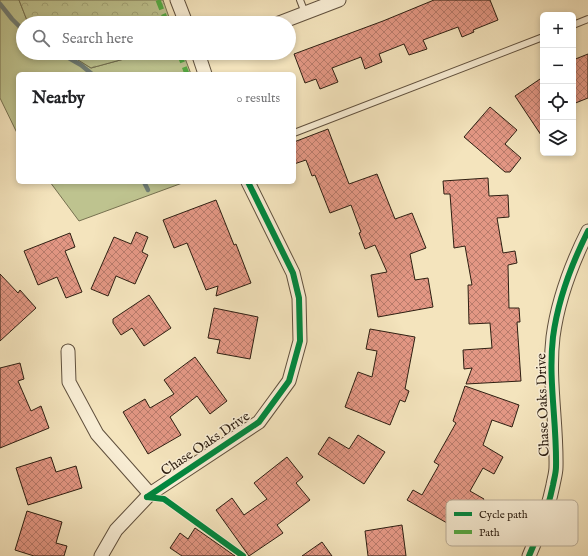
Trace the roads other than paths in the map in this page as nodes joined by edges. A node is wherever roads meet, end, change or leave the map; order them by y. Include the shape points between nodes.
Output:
1 (177, 0) edge
2 (300, 0) edge
3 (339, 0) edge
4 (305, 13) junction
5 (183, 16) edge
6 (296, 16) edge
7 (588, 20) edge
8 (576, 24) edge
9 (540, 38) edge
10 (201, 60) edge
11 (204, 72) edge
12 (296, 132) edge
13 (249, 184) edge
14 (588, 231) edge
15 (68, 351) dead end
16 (150, 494) junction
17 (550, 500) edge
18 (533, 546) edge
19 (101, 556) edge
20 (529, 556) edge

1 - 5 street
2 - 4 lane
3 - 4 street
4 - 6 street
7 - 8 lane
9 - 12 lane
10 - 11 street
13 - 16 street, Chase Oaks Drive via 293,273 299,298 300,341 289,381 259,422
14 - 17 street, Chase Oaks Drive via 573,261 560,298 553,337 551,375 556,468
15 - 16 street via 69,382 97,434
16 - 19 street, Chase Oaks Drive via 116,530
18 - 20 street, Chase Oaks Drive

